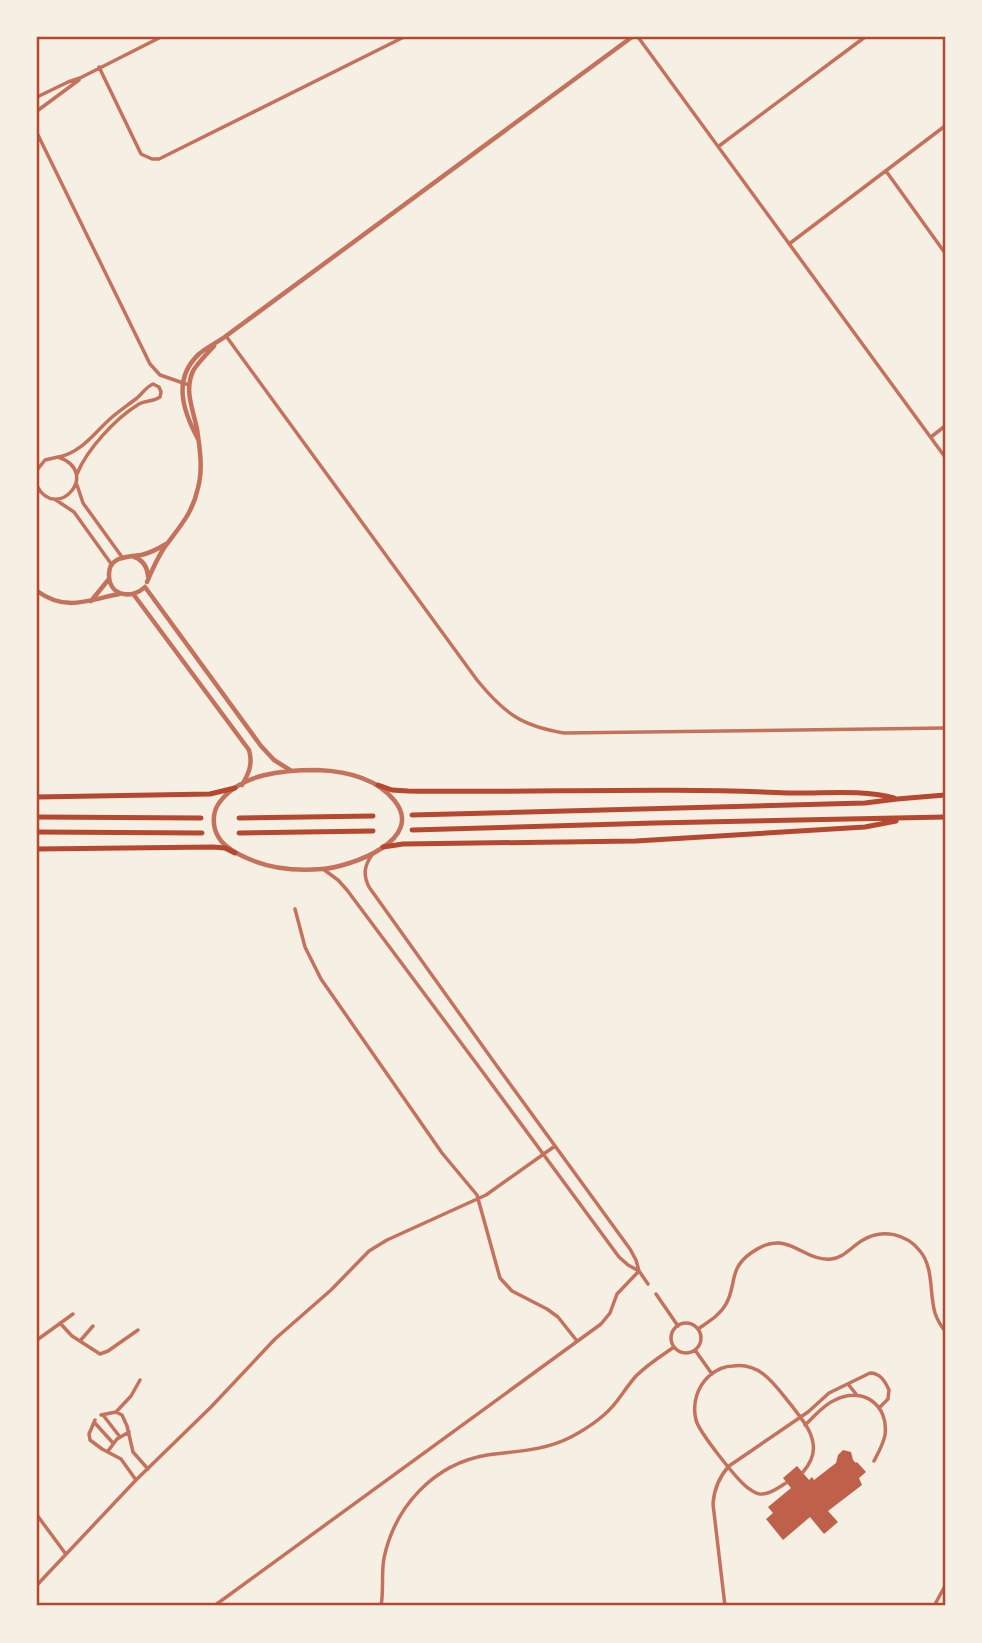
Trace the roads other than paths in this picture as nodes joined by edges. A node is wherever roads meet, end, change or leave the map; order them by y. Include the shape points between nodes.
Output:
1 (161, 37) edge
2 (404, 37) edge
3 (632, 37) edge
4 (638, 37) edge
5 (865, 37) edge
6 (99, 67) junction
7 (80, 78) junction
8 (37, 97) edge
9 (37, 111) edge
10 (945, 126) edge
11 (37, 134) edge
12 (719, 146) junction
13 (886, 171) junction
14 (789, 244) junction
15 (945, 253) edge
16 (226, 336) junction
17 (216, 343) junction
18 (183, 382) junction
19 (189, 385) junction
20 (945, 426) edge
21 (931, 437) junction
22 (198, 439) junction
23 (59, 457) junction
24 (945, 457) edge
25 (37, 470) edge
26 (77, 474) junction
27 (76, 482) junction
28 (37, 486) edge
29 (54, 499) junction
30 (169, 541) junction
31 (132, 556) junction
32 (122, 557) junction
33 (112, 565) junction
34 (109, 579) junction
35 (146, 585) junction
36 (37, 592) edge
37 (121, 594) junction
38 (134, 595) junction
39 (90, 601) junction
40 (945, 729) edge
41 (291, 771) junction
42 (242, 785) junction
43 (378, 786) junction
44 (234, 788) junction
45 (945, 795) edge
46 (37, 797) edge
47 (897, 799) junction
48 (412, 815) dead end
49 (373, 816) dead end
50 (37, 817) edge
51 (945, 817) edge
52 (201, 818) dead end
53 (239, 818) dead end
54 (901, 819) junction
55 (412, 830) dead end
56 (373, 831) dead end
57 (37, 832) edge
58 (202, 833) dead end
59 (239, 833) dead end
60 (383, 847) junction
61 (37, 849) edge
62 (375, 852) junction
63 (235, 853) junction
64 (323, 869) junction
65 (295, 909) dead end
66 (555, 1146) junction
67 (544, 1154) junction
68 (479, 1199) junction
69 (639, 1272) junction
70 (648, 1284) dead end
71 (656, 1294) dead end
72 (73, 1314) dead end
73 (60, 1323) junction
74 (93, 1326) dead end
75 (678, 1326) junction
76 (698, 1329) junction
77 (138, 1330) dead end
78 (945, 1331) edge
79 (37, 1340) edge
80 (578, 1341) junction
81 (80, 1342) junction
82 (674, 1347) junction
83 (695, 1350) junction
84 (712, 1374) junction
85 (140, 1380) dead end
86 (848, 1384) junction
87 (856, 1394) junction
88 (879, 1408) junction
89 (116, 1412) junction
90 (800, 1417) junction
91 (806, 1425) junction
92 (129, 1432) junction
93 (120, 1437) junction
94 (113, 1443) junction
95 (107, 1452) junction
96 (874, 1461) dead end
97 (729, 1466) junction
98 (148, 1469) junction
99 (803, 1472) dead end
100 (136, 1480) junction
101 (786, 1483) dead end
102 (37, 1515) edge
103 (65, 1553) junction
104 (37, 1585) edge
105 (945, 1586) edge
106 (214, 1606) edge
107 (381, 1606) edge
108 (725, 1606) edge
109 (934, 1606) edge

1 - 6 street
2 - 6 street via 159,159 141,154
3 - 16 street
4 - 12 street
5 - 12 street
6 - 7 street
7 - 8 street
7 - 9 street
10 - 13 street
11 - 18 street via 150,364 160,375
12 - 14 street
13 - 14 street
13 - 15 street
14 - 21 street
16 - 17 street
16 - 40 street via 477,680 509,714 564,733
17 - 18 street via 193,360
17 - 19 street via 196,366
18 - 19 street
18 - 22 street via 183,404
19 - 22 street
20 - 21 street
21 - 24 street
22 - 30 street via 198,488 185,522
23 - 25 street via 45,460
23 - 26 street via 71,463
23 - 26 street via 77,450 147,387 159,387 160,397 138,405 113,426 89,452
26 - 27 street
27 - 29 street via 71,493
27 - 32 street via 83,503
28 - 29 street
29 - 33 street via 74,512
30 - 31 street
30 - 35 street
31 - 32 street
31 - 35 street via 147,568
32 - 33 street
33 - 34 street
34 - 37 street
34 - 39 street
35 - 38 street
35 - 41 street via 261,746
36 - 39 street via 58,602
37 - 38 street
37 - 39 street
38 - 42 street via 245,744 251,763
41 - 42 street
41 - 43 street via 340,772
42 - 44 street
43 - 47 main road via 408,791 718,790 873,794
43 - 60 street via 401,813 396,835
44 - 46 main road via 210,794
44 - 63 street via 214,816 221,841
45 - 47 main road
47 - 48 main road
49 - 53 main road
50 - 52 main road
51 - 54 main road
54 - 55 main road
54 - 60 main road via 865,827 649,841
56 - 59 main road
57 - 58 main road
60 - 62 street
61 - 63 main road via 214,847
62 - 64 street
62 - 66 street via 365,869 369,887
63 - 64 street via 280,868
64 - 67 street via 347,890
65 - 68 street via 305,947 321,979
66 - 67 street
66 - 69 street via 630,1249
67 - 68 street
67 - 69 street via 619,1257
68 - 80 street via 503,1283 553,1313
68 - 98 street via 369,1251
69 - 70 street
69 - 80 street via 617,1294 605,1321
71 - 75 street
72 - 73 street
73 - 79 street
73 - 81 street
74 - 81 street
75 - 76 street via 689,1323
75 - 82 street via 672,1336
76 - 78 street via 724,1307 737,1268 758,1248 785,1244 831,1259 867,1237 884,1234 905,1238 921,1252 929,1268 935,1313
76 - 83 street via 701,1340
77 - 81 street via 102,1354
80 - 106 street
82 - 83 street via 684,1353
82 - 107 street via 650,1364 596,1422 579,1432 547,1447 469,1460 423,1486 408,1503 389,1540
83 - 84 street
84 - 90 street via 735,1365 758,1370
84 - 97 street via 696,1396 696,1419
85 - 89 street
86 - 87 street
86 - 88 street via 870,1373 881,1377 890,1393
86 - 90 street
87 - 88 street
87 - 91 street via 832,1401
88 - 96 street via 885,1433
89 - 92 street
89 - 93 street via 102,1415
90 - 91 street
90 - 97 street
91 - 99 street via 814,1446
92 - 93 street
92 - 98 street via 133,1452
93 - 94 street
94 - 95 street
94 - 95 street via 94,1421 89,1438
95 - 100 street via 121,1459
97 - 101 street via 748,1488 761,1495
97 - 108 street via 717,1483 713,1504
98 - 100 street
100 - 103 street
102 - 103 street
103 - 104 street
105 - 109 street

